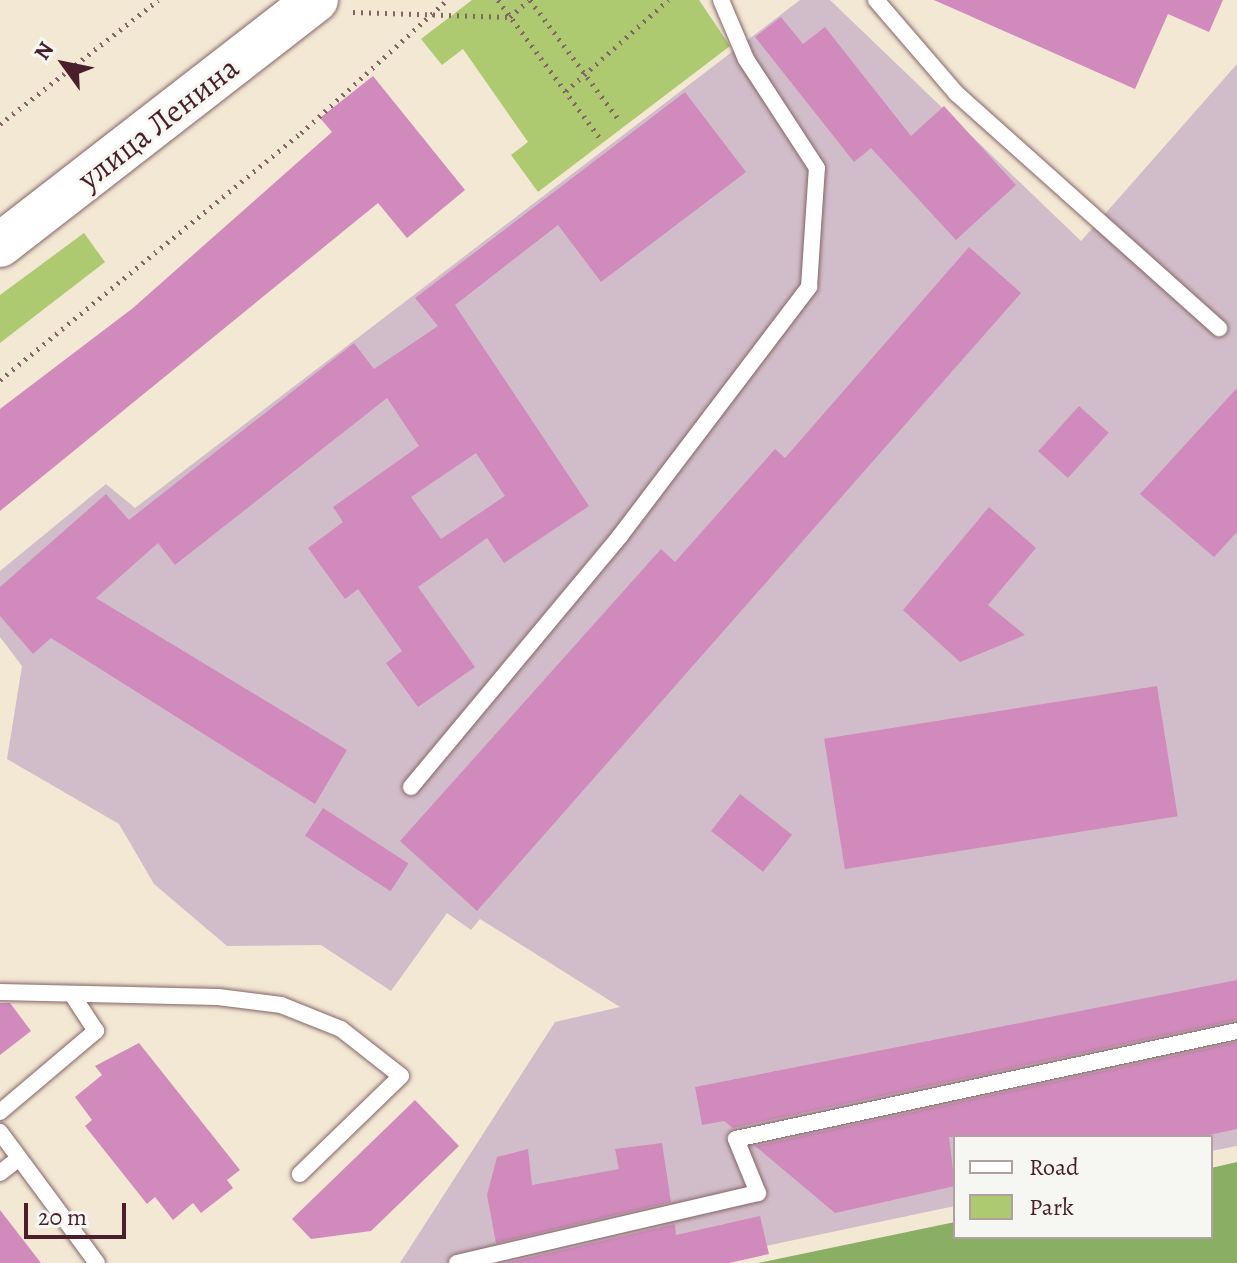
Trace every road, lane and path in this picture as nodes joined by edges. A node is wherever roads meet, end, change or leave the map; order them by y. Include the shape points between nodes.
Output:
1 (156, 0) edge
2 (316, 0) edge
3 (447, 0) edge
4 (498, 0) edge
5 (530, 0) edge
6 (668, 0) edge
7 (721, 0) edge
8 (876, 0) edge
9 (435, 9) junction
10 (510, 17) junction
11 (585, 75) junction
12 (566, 91) junction
13 (620, 121) dead end
14 (0, 124) edge
15 (599, 137) dead end
16 (0, 245) edge
17 (1219, 328) dead end
18 (0, 380) edge
19 (411, 787) dead end
20 (0, 992) edge
21 (73, 996) junction
22 (1237, 1031) edge
23 (0, 1112) edge
24 (0, 1132) edge
25 (18, 1159) junction
26 (0, 1173) edge
27 (300, 1174) dead end
28 (97, 1263) edge
29 (457, 1263) edge

1 - 14 path
2 - 16 main road, улица Ленина
3 - 9 path
4 - 10 path
5 - 10 path
5 - 11 path
6 - 11 path
7 - 19 lane via 746,59 817,168 809,287 620,536
8 - 17 lane via 956,93
9 - 10 path
9 - 18 path via 301,133
10 - 12 path
11 - 12 path
11 - 13 path
12 - 15 path
20 - 21 lane
21 - 23 lane via 96,1031
21 - 27 lane via 281,1005 341,1029 401,1076
22 - 29 lane via 736,1139 758,1193
24 - 25 lane
25 - 26 lane
25 - 28 lane

